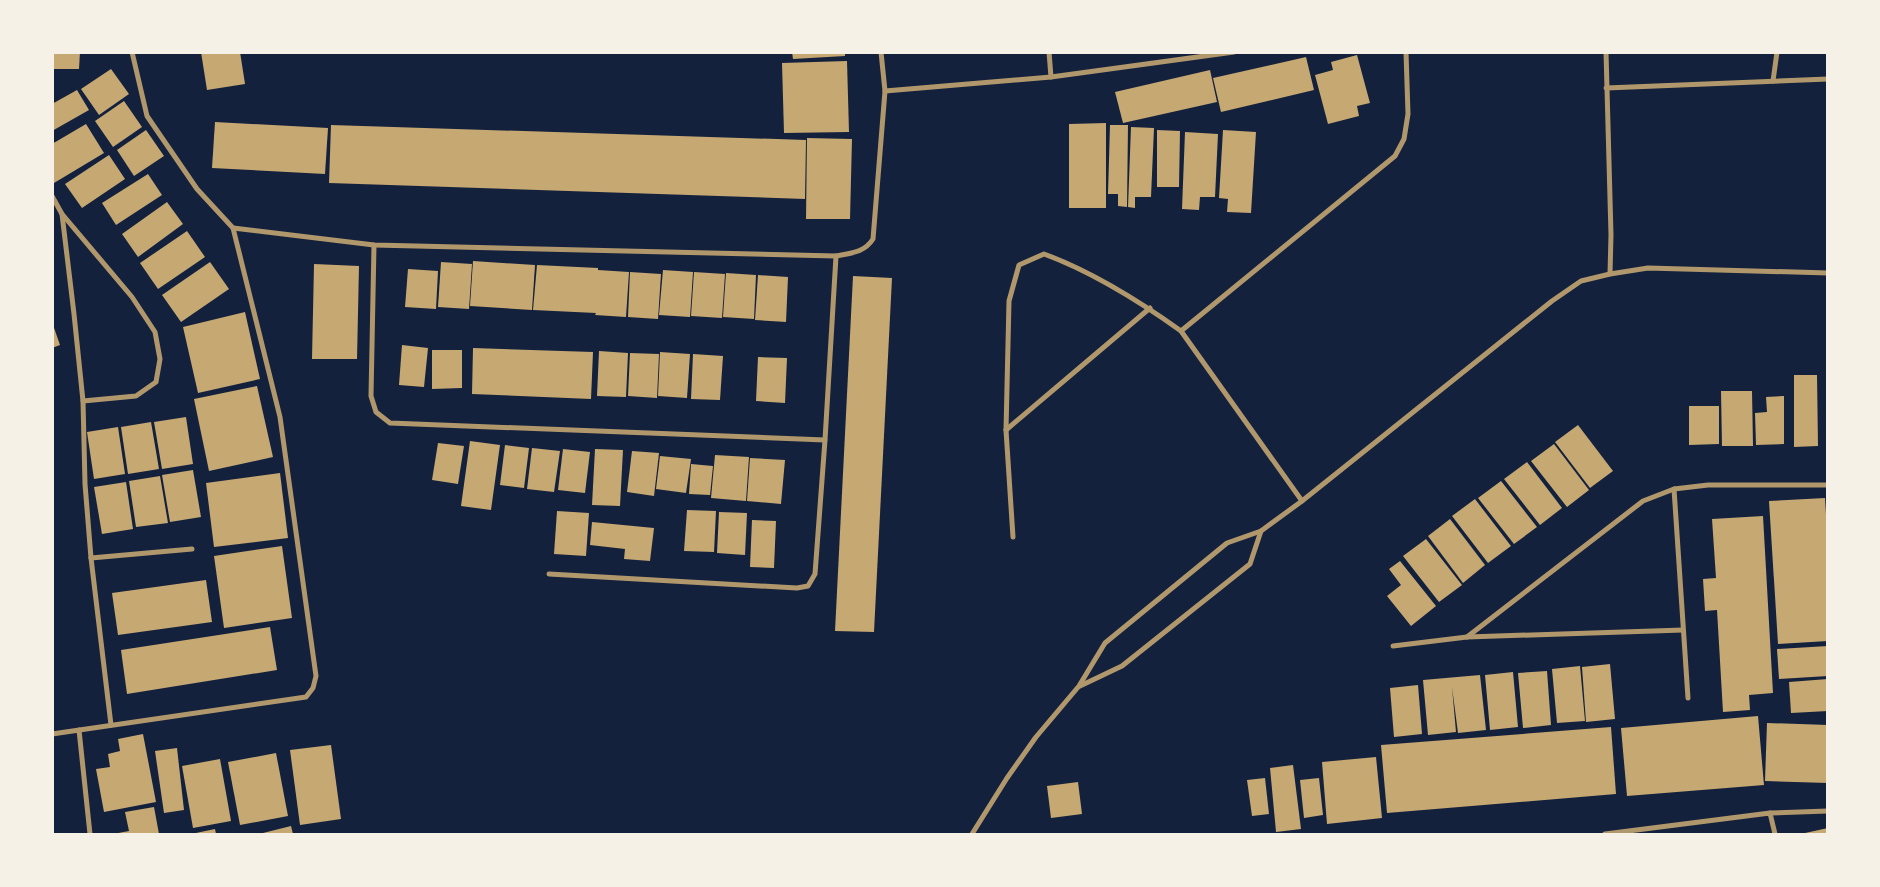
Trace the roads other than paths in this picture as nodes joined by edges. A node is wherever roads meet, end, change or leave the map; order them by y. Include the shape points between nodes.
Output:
1 (132, 52) edge
2 (881, 52) edge
3 (1049, 52) edge
4 (1234, 52) edge
5 (1406, 52) edge
6 (1606, 52) edge
7 (1777, 52) edge
8 (1051, 77) junction
9 (1828, 79) edge
10 (1773, 82) junction
11 (1606, 88) junction
12 (885, 91) junction
13 (52, 196) edge
14 (62, 214) junction
15 (233, 228) junction
16 (374, 244) junction
17 (836, 256) junction
18 (1610, 274) junction
19 (1828, 274) edge
20 (1150, 308) junction
21 (1181, 331) junction
22 (82, 401) junction
23 (1006, 430) junction
24 (825, 440) junction
25 (1828, 485) edge
26 (1674, 489) junction
27 (1302, 501) junction
28 (1261, 531) junction
29 (1012, 537) dead end
30 (192, 549) dead end
31 (91, 558) junction
32 (549, 574) dead end
33 (1683, 630) junction
34 (1467, 637) junction
35 (1394, 646) dead end
36 (1079, 686) junction
37 (1688, 698) dead end
38 (111, 725) junction
39 (79, 730) junction
40 (52, 734) edge
41 (1828, 811) edge
42 (1770, 812) junction
43 (90, 834) edge
44 (972, 834) edge
45 (1605, 834) edge
46 (1775, 834) edge

1 - 15 street via 147,116 197,189
2 - 12 street
3 - 8 street
4 - 8 street
5 - 21 street via 1408,114 1404,139 1395,156
6 - 11 street
7 - 10 street
8 - 12 street
9 - 10 street
10 - 11 street
11 - 18 street
12 - 17 street via 873,239 867,248
13 - 14 street
14 - 22 street
14 - 22 street via 132,297 155,332 160,359 156,382 136,396
15 - 16 street
15 - 38 street via 280,417 316,676 306,697
16 - 17 street
16 - 24 street via 371,396 376,412 390,423
17 - 24 street
18 - 19 street via 1648,268
18 - 27 street via 1581,281 1552,301
20 - 21 street
20 - 23 street
20 - 23 street via 1071,264 1044,254 1019,265 1009,301
21 - 27 street
22 - 31 street
23 - 29 street
24 - 32 street via 815,574 808,586 797,588
25 - 26 street via 1708,485
26 - 33 street
26 - 34 street via 1643,501
27 - 28 street
28 - 36 street via 1227,543 1105,643
28 - 36 street via 1250,564 1122,666
30 - 31 street
31 - 38 street
33 - 34 street
33 - 37 street
34 - 35 street
36 - 44 street via 1031,744
38 - 39 street
39 - 40 street
39 - 43 street
41 - 42 street
42 - 45 street
42 - 46 street

